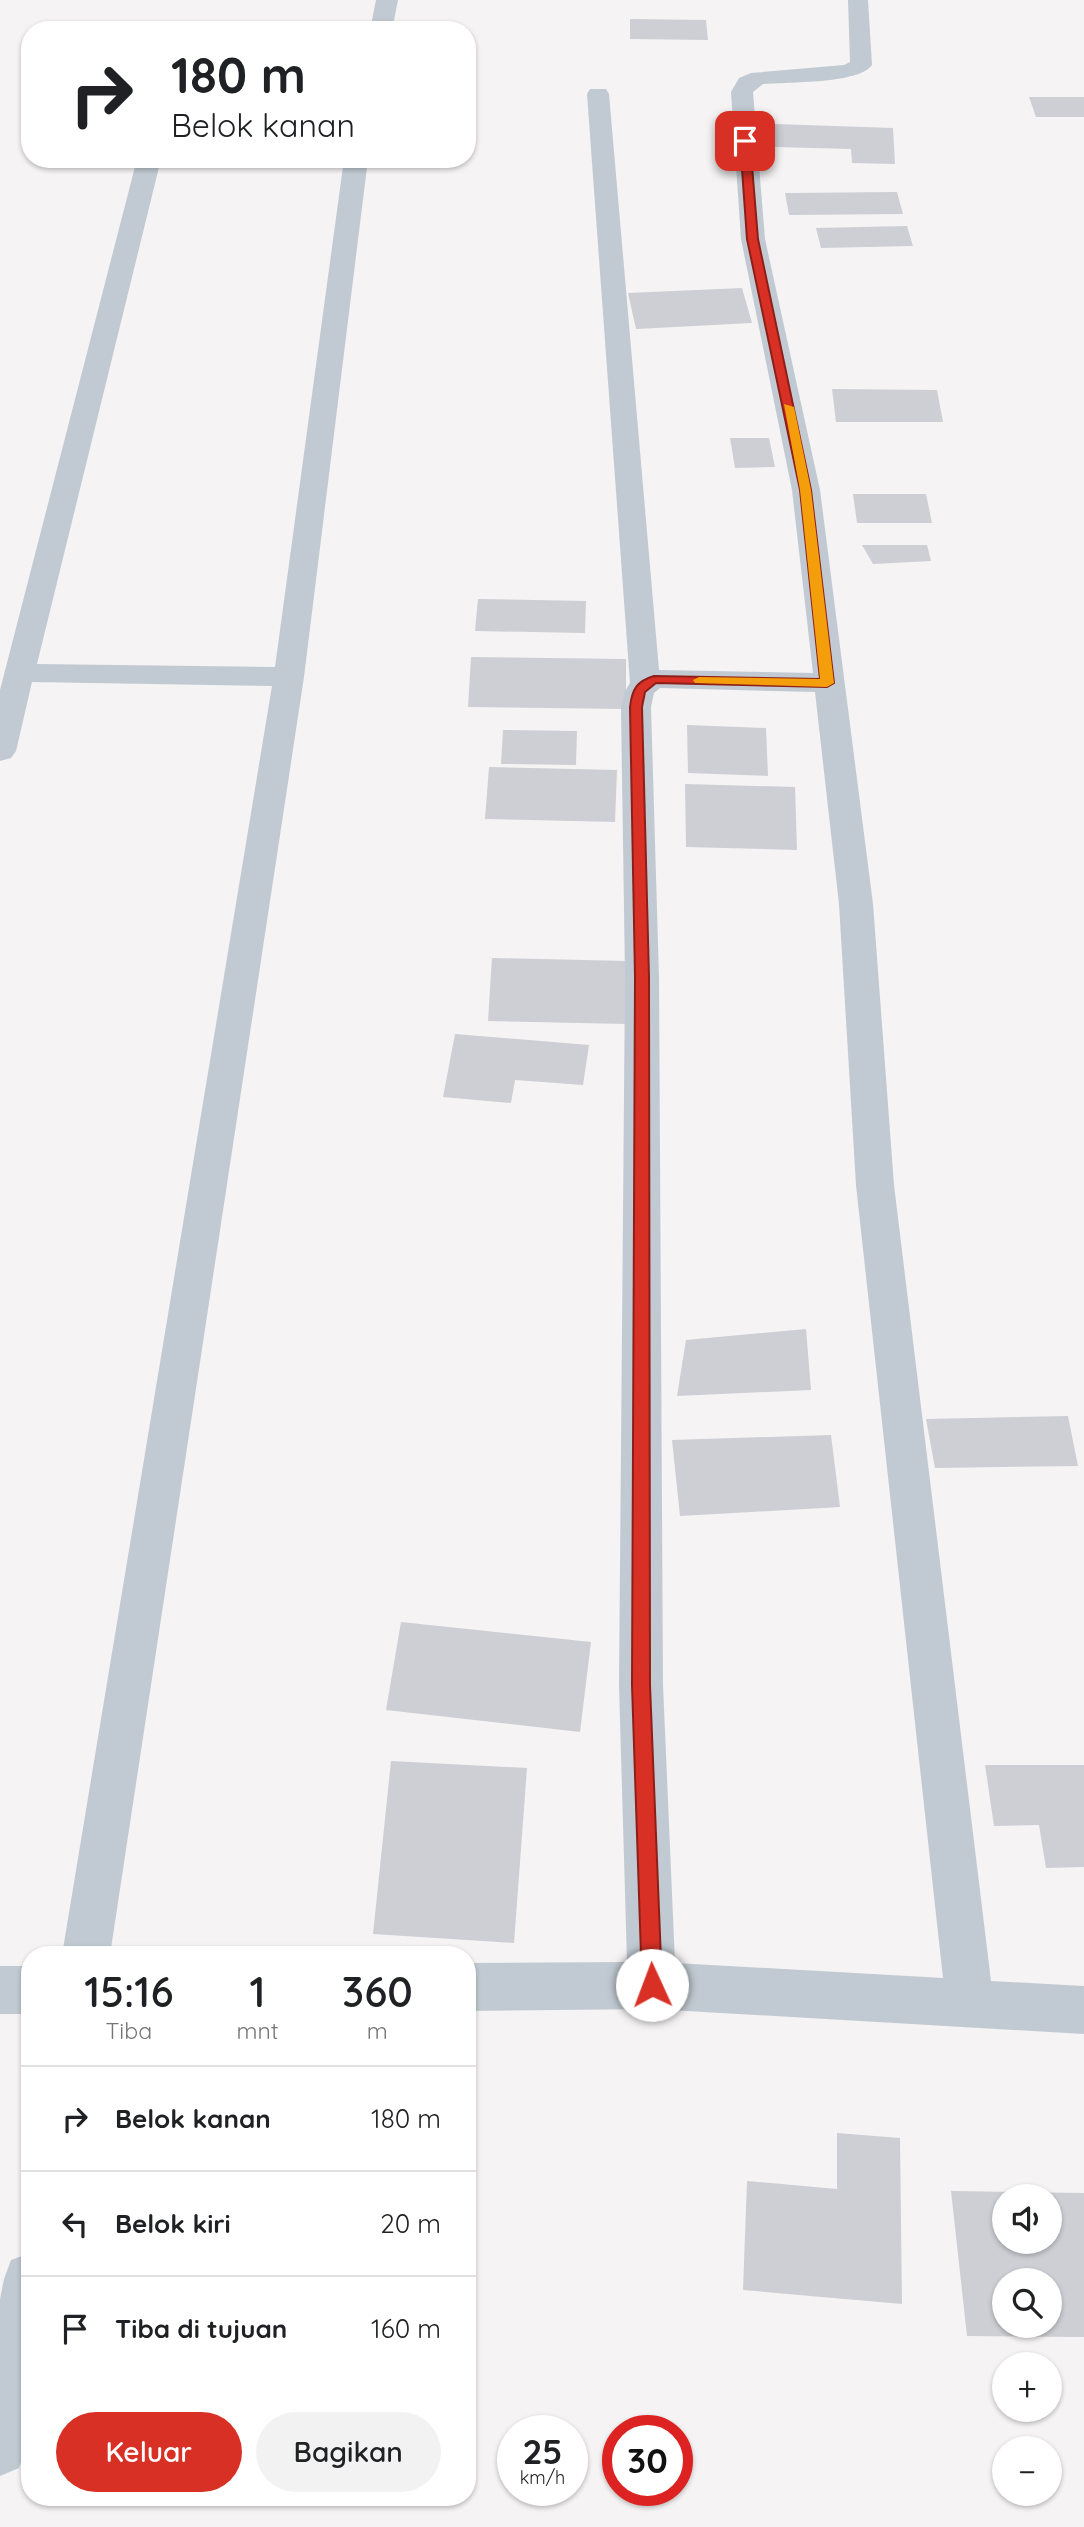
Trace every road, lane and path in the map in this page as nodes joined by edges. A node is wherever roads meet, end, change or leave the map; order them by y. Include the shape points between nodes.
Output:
1 (387, 0) edge
2 (858, 0) edge
3 (383, 21) edge
4 (598, 94) dead end
5 (147, 168) edge
6 (355, 168) edge
7 (20, 673) junction
8 (289, 677) junction
9 (645, 683) junction
10 (827, 683) junction
11 (0, 751) edge
12 (87, 1946) edge
13 (652, 1985) junction
14 (476, 1987) edge
15 (0, 1990) edge
16 (21, 1990) edge
17 (970, 2005) junction
18 (1084, 2010) edge
19 (21, 2330) edge
20 (0, 2449) edge

1 - 3 street
2 - 10 street via 861,65 848,71 759,78 747,83 742,92 752,239 806,490
4 - 9 street
5 - 7 street
6 - 8 street
7 - 8 street
7 - 11 street
8 - 12 street
9 - 10 street
9 - 13 street via 636,707 642,977 641,1685
10 - 17 street via 856,904 874,1185
13 - 14 street
13 - 17 street
15 - 16 street
17 - 18 street
19 - 20 street

